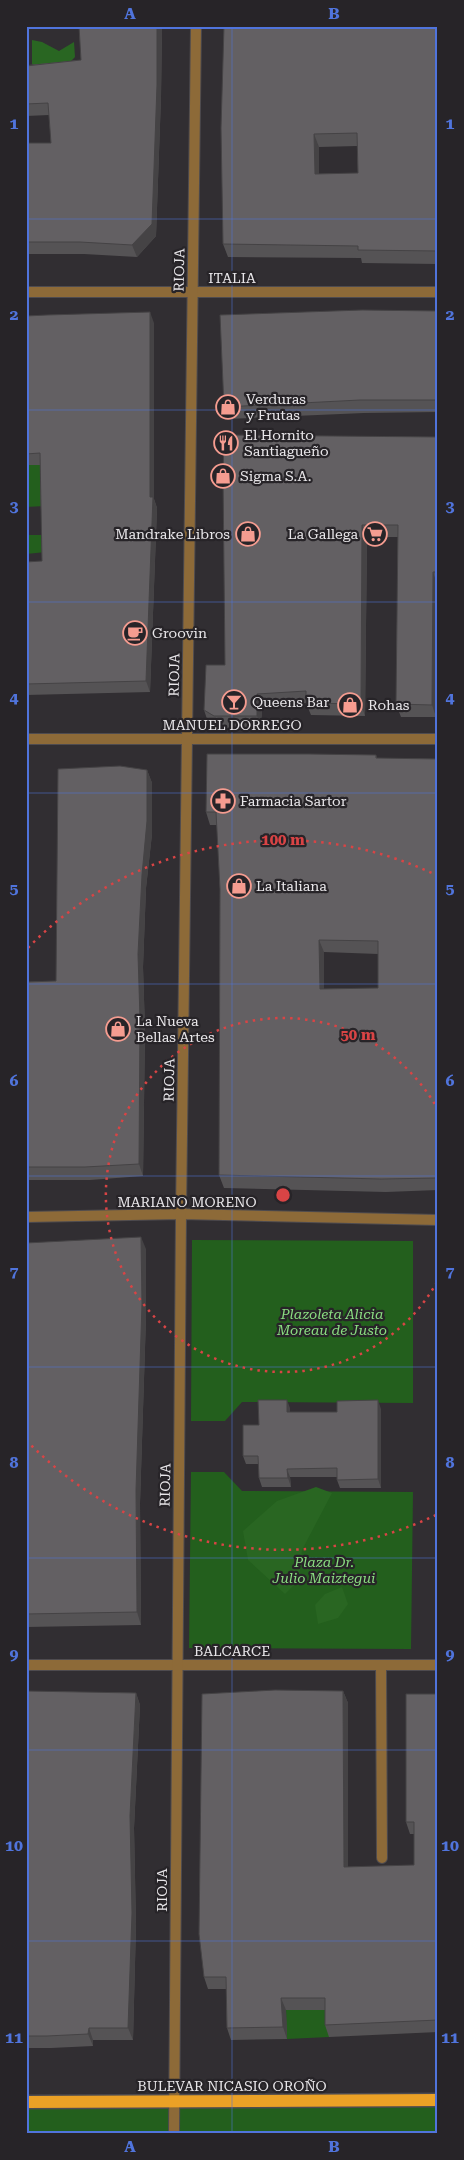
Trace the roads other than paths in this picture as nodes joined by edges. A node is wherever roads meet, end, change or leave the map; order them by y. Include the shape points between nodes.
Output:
1 (196, 26) edge
2 (26, 292) edge
3 (193, 292) junction
4 (438, 292) edge
5 (26, 739) edge
6 (187, 739) junction
7 (438, 739) edge
8 (181, 1214) junction
9 (26, 1217) edge
10 (438, 1220) edge
11 (26, 1665) edge
12 (177, 1665) junction
13 (381, 1665) junction
14 (438, 1665) edge
15 (382, 1858) dead end
16 (438, 2100) edge
17 (174, 2101) junction
18 (26, 2102) edge
19 (174, 2134) edge

1 - 3 street, RIOJA
2 - 3 street, ITALIA
3 - 4 street, ITALIA
3 - 6 street, RIOJA
5 - 6 street, MANUEL DORREGO
6 - 7 street, MANUEL DORREGO
6 - 8 street, RIOJA
8 - 9 street, MARIANO MORENO
8 - 10 street, MARIANO MORENO
8 - 12 street, RIOJA
11 - 12 street, BALCARCE
12 - 13 street, BALCARCE
12 - 17 street, RIOJA
13 - 14 street, BALCARCE
13 - 15 street
16 - 17 main road, BULEVAR NICASIO OROÑO
17 - 18 main road, BULEVAR NICASIO OROÑO
17 - 19 street, RIOJA

